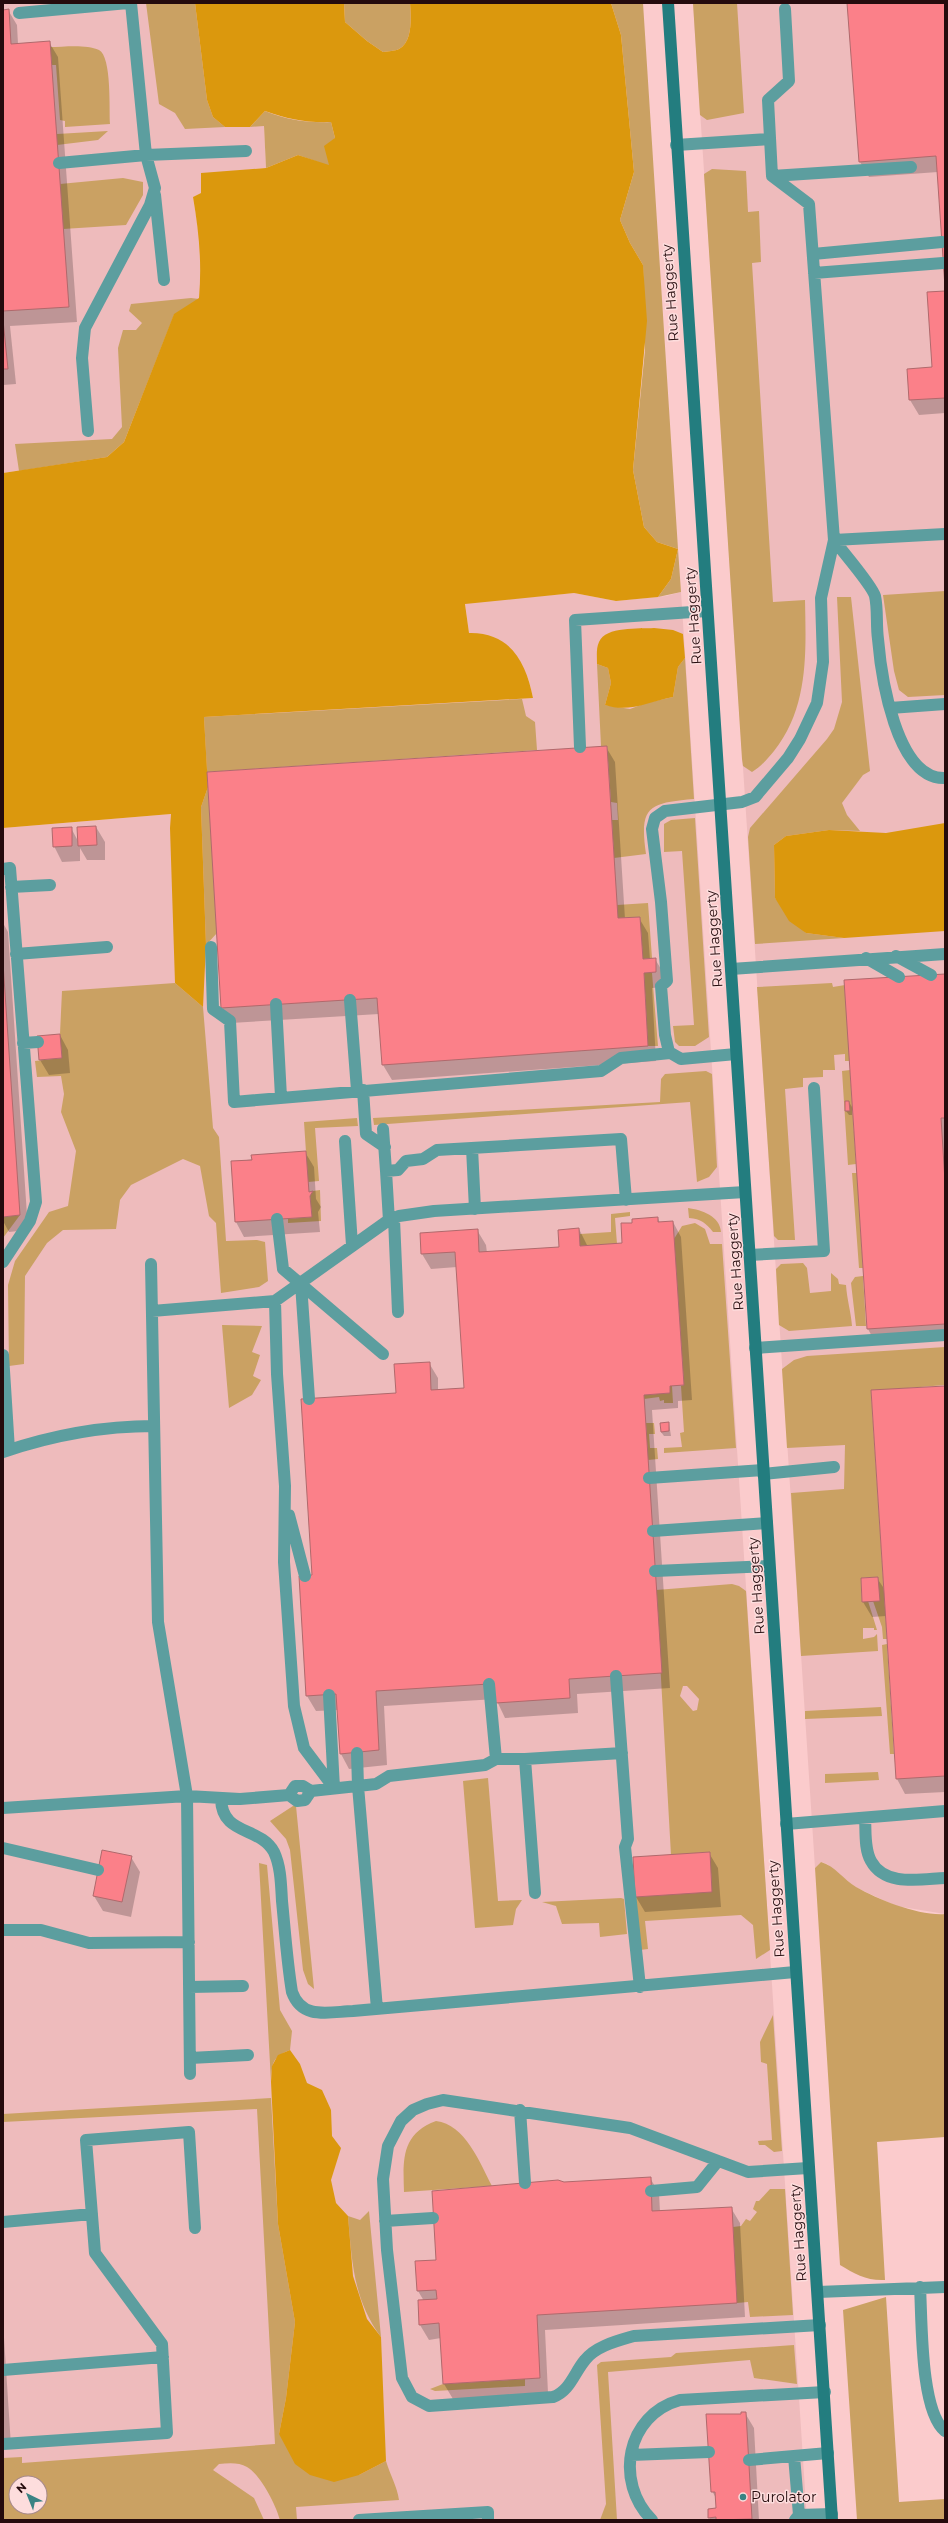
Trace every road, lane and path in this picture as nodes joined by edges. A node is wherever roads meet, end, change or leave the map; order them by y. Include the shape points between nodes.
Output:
1 (130, 3) edge
2 (668, 3) edge
3 (785, 9) dead end
4 (18, 14) dead end
5 (770, 139) junction
6 (676, 145) junction
7 (246, 151) dead end
8 (146, 155) junction
9 (59, 163) dead end
10 (911, 167) dead end
11 (772, 176) junction
12 (155, 188) junction
13 (942, 242) dead end
14 (813, 254) junction
15 (943, 263) dead end
16 (814, 273) junction
17 (164, 280) dead end
18 (88, 431) dead end
19 (945, 534) edge
20 (834, 540) junction
21 (707, 612) junction
22 (945, 704) edge
23 (890, 708) junction
24 (580, 748) dead end
25 (945, 778) edge
26 (720, 804) junction
27 (3, 869) edge
28 (50, 885) dead end
29 (11, 887) junction
30 (107, 947) dead end
31 (211, 947) dead end
32 (16, 954) junction
33 (945, 954) edge
34 (896, 956) junction
35 (866, 958) junction
36 (731, 969) junction
37 (930, 974) dead end
38 (900, 977) dead end
39 (350, 1000) dead end
40 (276, 1004) dead end
41 (38, 1042) dead end
42 (23, 1043) junction
43 (670, 1053) junction
44 (736, 1054) junction
45 (814, 1088) dead end
46 (360, 1090) junction
47 (281, 1097) junction
48 (384, 1129) dead end
49 (345, 1141) dead end
50 (385, 1147) junction
51 (472, 1148) junction
52 (386, 1171) junction
53 (745, 1192) junction
54 (626, 1200) junction
55 (476, 1209) junction
56 (277, 1219) dead end
57 (391, 1220) junction
58 (352, 1245) junction
59 (749, 1255) junction
60 (3, 1262) edge
61 (151, 1264) dead end
62 (301, 1284) junction
63 (276, 1302) junction
64 (152, 1311) junction
65 (398, 1312) dead end
66 (945, 1335) edge
67 (755, 1348) junction
68 (383, 1354) dead end
69 (3, 1355) edge
70 (309, 1398) dead end
71 (154, 1426) junction
72 (6, 1451) edge
73 (834, 1467) dead end
74 (763, 1472) junction
75 (649, 1478) dead end
76 (285, 1499) junction
77 (767, 1523) junction
78 (653, 1531) dead end
79 (770, 1566) junction
80 (655, 1572) dead end
81 (305, 1576) dead end
82 (616, 1676) dead end
83 (489, 1684) dead end
84 (329, 1695) dead end
85 (357, 1753) dead end
86 (622, 1753) junction
87 (496, 1759) junction
88 (525, 1759) junction
89 (358, 1786) junction
90 (334, 1788) junction
91 (188, 1796) junction
92 (222, 1799) junction
93 (3, 1808) edge
94 (945, 1811) edge
95 (864, 1818) junction
96 (786, 1824) junction
97 (3, 1848) edge
98 (98, 1870) dead end
99 (945, 1878) edge
100 (535, 1893) dead end
101 (3, 1930) edge
102 (189, 1942) junction
103 (795, 1972) junction
104 (243, 1986) dead end
105 (189, 1987) junction
106 (640, 1987) junction
107 (377, 2009) junction
108 (248, 2055) dead end
109 (190, 2058) junction
110 (190, 2074) dead end
111 (520, 2110) junction
112 (718, 2161) junction
113 (808, 2168) junction
114 (524, 2183) dead end
115 (651, 2191) dead end
116 (92, 2214) junction
117 (433, 2218) dead end
118 (385, 2221) junction
119 (3, 2222) edge
120 (195, 2228) dead end
121 (920, 2287) junction
122 (945, 2287) edge
123 (818, 2292) junction
124 (820, 2324) junction
125 (163, 2357) junction
126 (3, 2370) edge
127 (825, 2392) junction
128 (945, 2431) edge
129 (3, 2444) edge
130 (709, 2452) dead end
131 (828, 2453) junction
132 (631, 2455) junction
133 (794, 2456) junction
134 (748, 2460) dead end
135 (832, 2517) edge
136 (797, 2518) edge
137 (359, 2520) edge
138 (488, 2520) edge
139 (652, 2520) edge

1 - 4 lane
1 - 8 lane
2 - 6 street, Rue Haggerty
3 - 5 lane via 789,81 768,100
5 - 6 lane
5 - 11 lane
6 - 21 street, Rue Haggerty
7 - 8 lane
8 - 9 lane
8 - 12 lane
10 - 11 lane
11 - 14 lane via 809,204
12 - 17 lane
12 - 18 lane via 150,205 85,328 82,358
13 - 14 lane
14 - 16 lane
15 - 16 lane
16 - 20 lane
19 - 20 lane
20 - 23 lane via 875,595 880,654
20 - 26 lane via 821,598 823,662 817,702 811,717 788,758 754,797 742,802
21 - 24 lane via 575,620
21 - 26 street, Rue Haggerty
22 - 23 lane
23 - 25 lane via 902,741 918,767 932,778
26 - 36 street, Rue Haggerty
26 - 43 lane via 665,811 652,822 666,976 666,982 661,986 665,1035
27 - 29 lane via 10,868
28 - 29 lane
29 - 32 lane
30 - 32 lane
31 - 47 lane via 213,1009 230,1021 234,1102
32 - 42 lane
33 - 34 lane
34 - 35 lane
34 - 37 lane
35 - 36 lane
35 - 38 lane
36 - 44 street, Rue Haggerty
39 - 46 lane
40 - 47 lane
41 - 42 lane
42 - 60 lane via 36,1202 30,1221
43 - 44 lane via 681,1059
43 - 46 lane via 621,1058 601,1071
44 - 53 street, Rue Haggerty
45 - 59 lane via 824,1251
46 - 47 lane
46 - 50 lane via 366,1134
48 - 50 lane
49 - 58 lane
50 - 52 lane
51 - 52 lane via 437,1150 423,1159 406,1161 398,1170
51 - 54 lane via 621,1139
51 - 55 lane
52 - 57 lane
53 - 54 lane
53 - 59 street, Rue Haggerty
54 - 55 lane
55 - 57 lane via 414,1213
56 - 62 lane via 283,1269
57 - 58 lane
57 - 65 lane
58 - 62 lane
59 - 67 street, Rue Haggerty
61 - 64 lane
62 - 63 lane
62 - 68 lane
62 - 70 lane
63 - 64 lane
63 - 76 lane
64 - 71 lane
66 - 67 lane
67 - 74 street, Rue Haggerty
69 - 72 lane
71 - 72 lane via 94,1429 32,1442
71 - 91 lane via 158,1622
73 - 74 lane
74 - 75 lane
74 - 77 street, Rue Haggerty
76 - 81 lane
76 - 90 lane via 284,1562 297,1722 304,1748
77 - 78 lane
77 - 79 street, Rue Haggerty
79 - 80 lane
79 - 96 street, Rue Haggerty
82 - 86 lane
83 - 87 lane
84 - 90 lane
85 - 89 lane
86 - 88 lane
86 - 106 lane
87 - 88 lane
87 - 89 lane via 485,1765 389,1776 376,1784
88 - 100 lane
89 - 90 lane
89 - 107 lane
90 - 92 lane via 311,1791 305,1800 297,1800 289,1795
91 - 92 lane
91 - 93 lane
91 - 102 lane
92 - 107 lane via 222,1808 229,1822 265,1841 278,1862 290,1982 297,2005 303,2010 322,2013
94 - 95 lane
95 - 96 lane
95 - 99 lane via 870,1860 878,1870 890,1877 904,1880
96 - 103 street, Rue Haggerty
97 - 98 lane
101 - 102 lane via 41,1930 88,1943
102 - 105 lane
103 - 106 lane
103 - 113 street, Rue Haggerty
104 - 105 lane
105 - 109 lane
106 - 107 lane
108 - 109 lane
109 - 110 lane
111 - 112 lane via 630,2128
111 - 114 lane
111 - 118 lane via 443,2100 413,2110 401,2121 388,2146 384,2179
112 - 113 lane via 748,2172
112 - 115 lane via 698,2187
113 - 123 street, Rue Haggerty
116 - 119 lane
116 - 120 lane via 86,2140 189,2132
116 - 125 lane via 95,2253 162,2344
117 - 118 lane
118 - 124 lane via 402,2378 412,2397 429,2406 553,2397 565,2390 590,2355 634,2336
121 - 122 lane
121 - 123 lane
121 - 128 lane via 928,2394 934,2414
123 - 124 street, Rue Haggerty
124 - 127 street, Rue Haggerty
125 - 126 lane
125 - 129 lane via 166,2434
127 - 131 street, Rue Haggerty
127 - 132 lane via 680,2400 665,2404 643,2425
130 - 132 lane
131 - 133 lane
131 - 135 street, Rue Haggerty
132 - 139 lane via 632,2492
133 - 134 lane
133 - 136 lane
135 - 136 lane
137 - 138 lane via 488,2512

